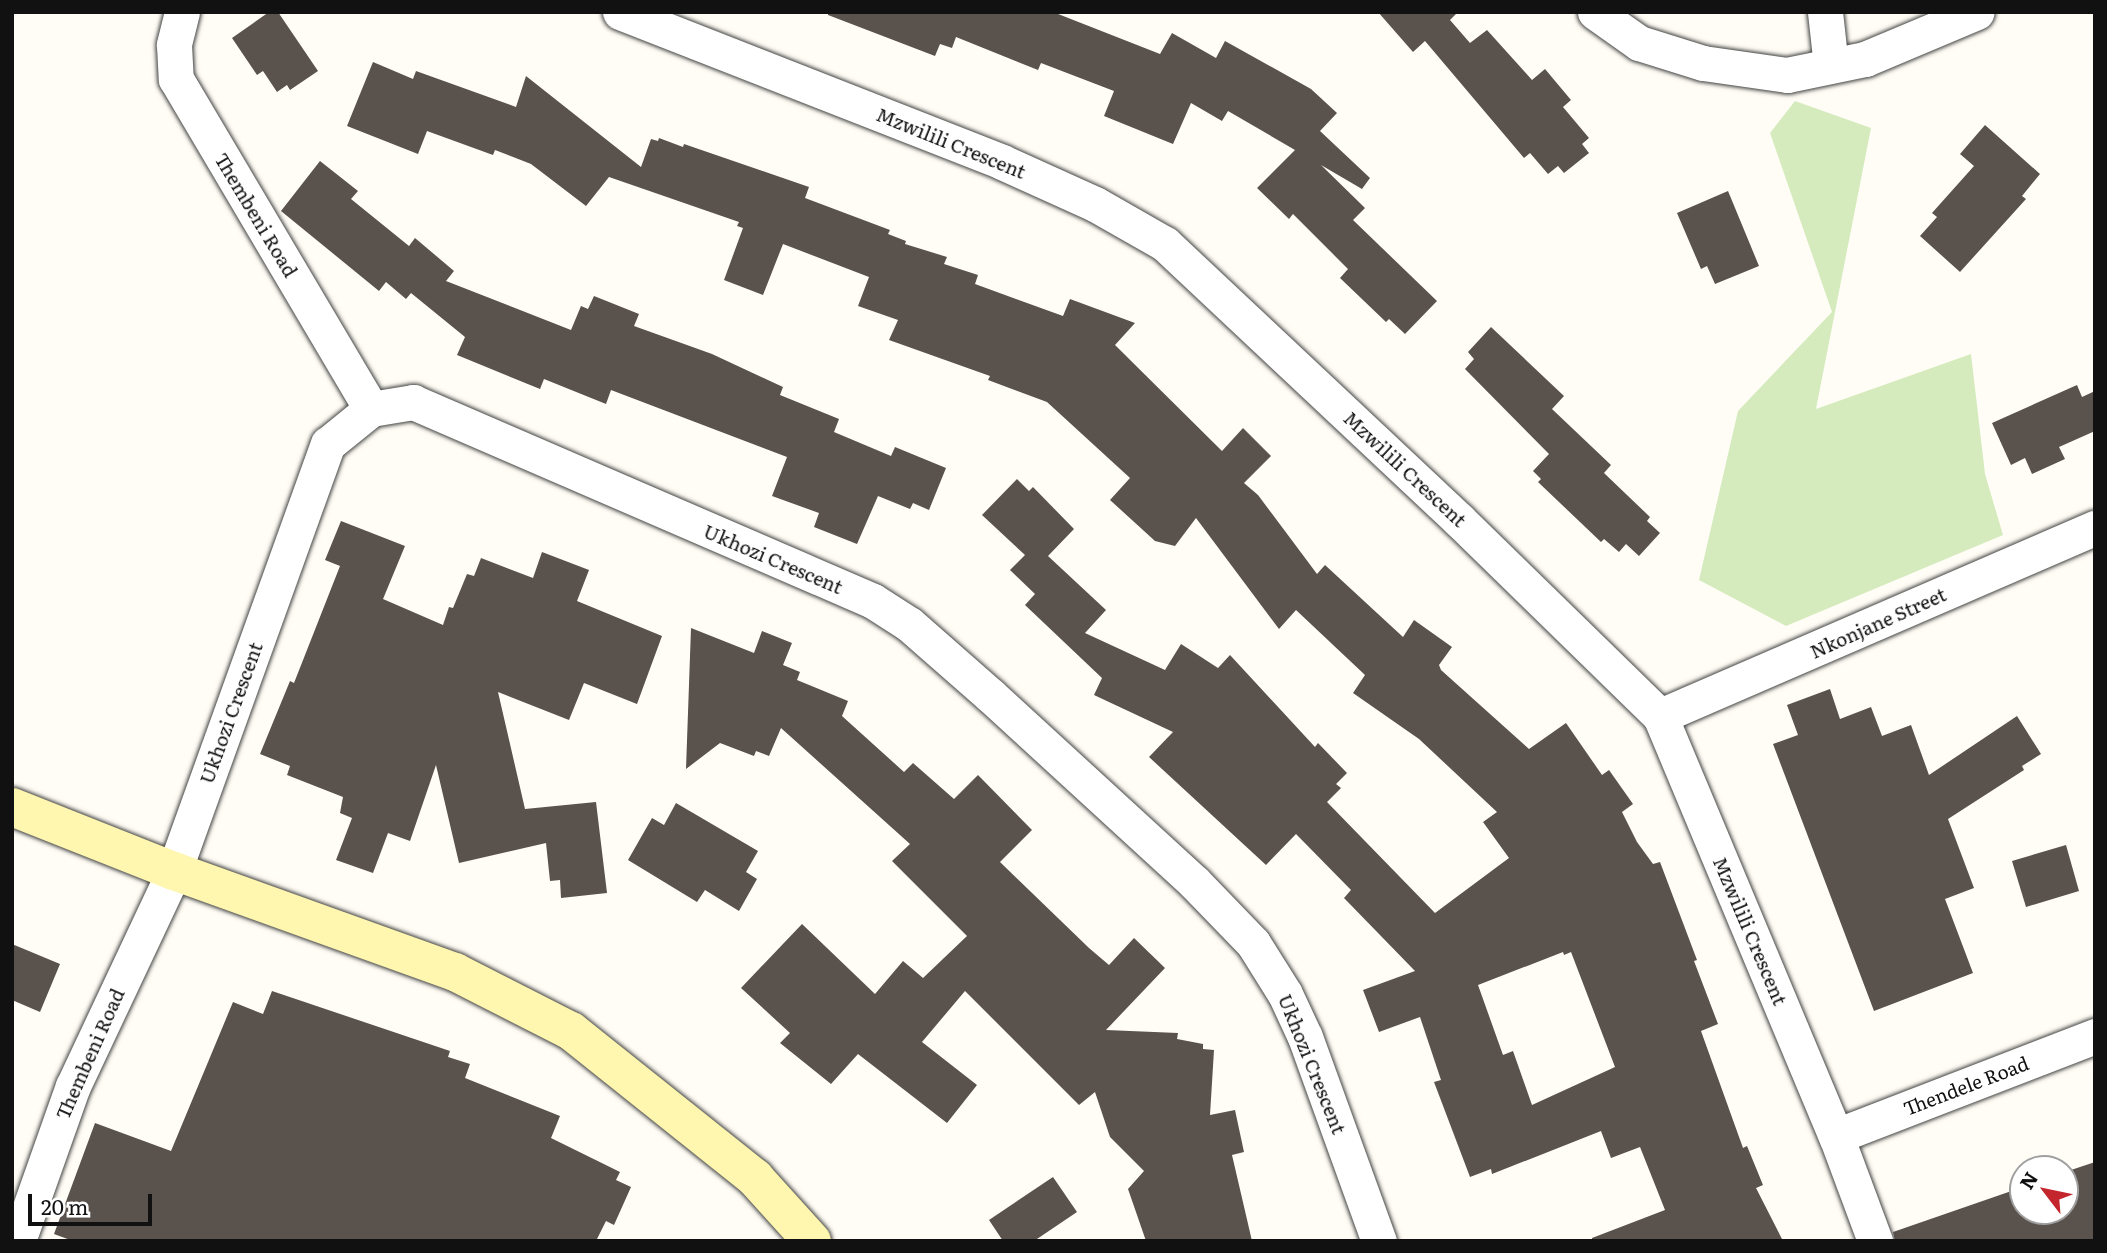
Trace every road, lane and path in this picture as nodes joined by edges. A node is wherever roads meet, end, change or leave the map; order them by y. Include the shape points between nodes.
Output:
1 (182, 12) edge
2 (620, 12) edge
3 (1595, 12) edge
4 (1825, 12) edge
5 (1977, 12) edge
6 (1831, 66) junction
7 (371, 409) junction
8 (2095, 528) edge
9 (1660, 716) junction
10 (12, 807) edge
11 (174, 871) junction
12 (2095, 1037) edge
13 (1836, 1136) junction
14 (18, 1241) edge
15 (812, 1241) edge
16 (1379, 1241) edge
17 (1875, 1241) edge

1 - 7 street, Thembeni Road via 174,45 176,79
2 - 9 street, Mzwilili Crescent via 1002,162 1096,204 1165,244
3 - 6 street via 1639,43 1703,63 1787,75
4 - 6 street
5 - 6 street via 1865,59
7 - 11 street, Ukhozi Crescent via 328,443
7 - 16 street, Ukhozi Crescent via 413,402 873,601 909,624 1184,873 1253,943 1305,1037
8 - 9 street, Nkonjane Street
9 - 13 street, Mzwilili Crescent
10 - 11 street
11 - 14 street, Thembeni Road via 73,1086
11 - 15 street via 455,972 572,1031 755,1178
12 - 13 street, Thendele Road
13 - 17 street, Mzwilili Crescent

